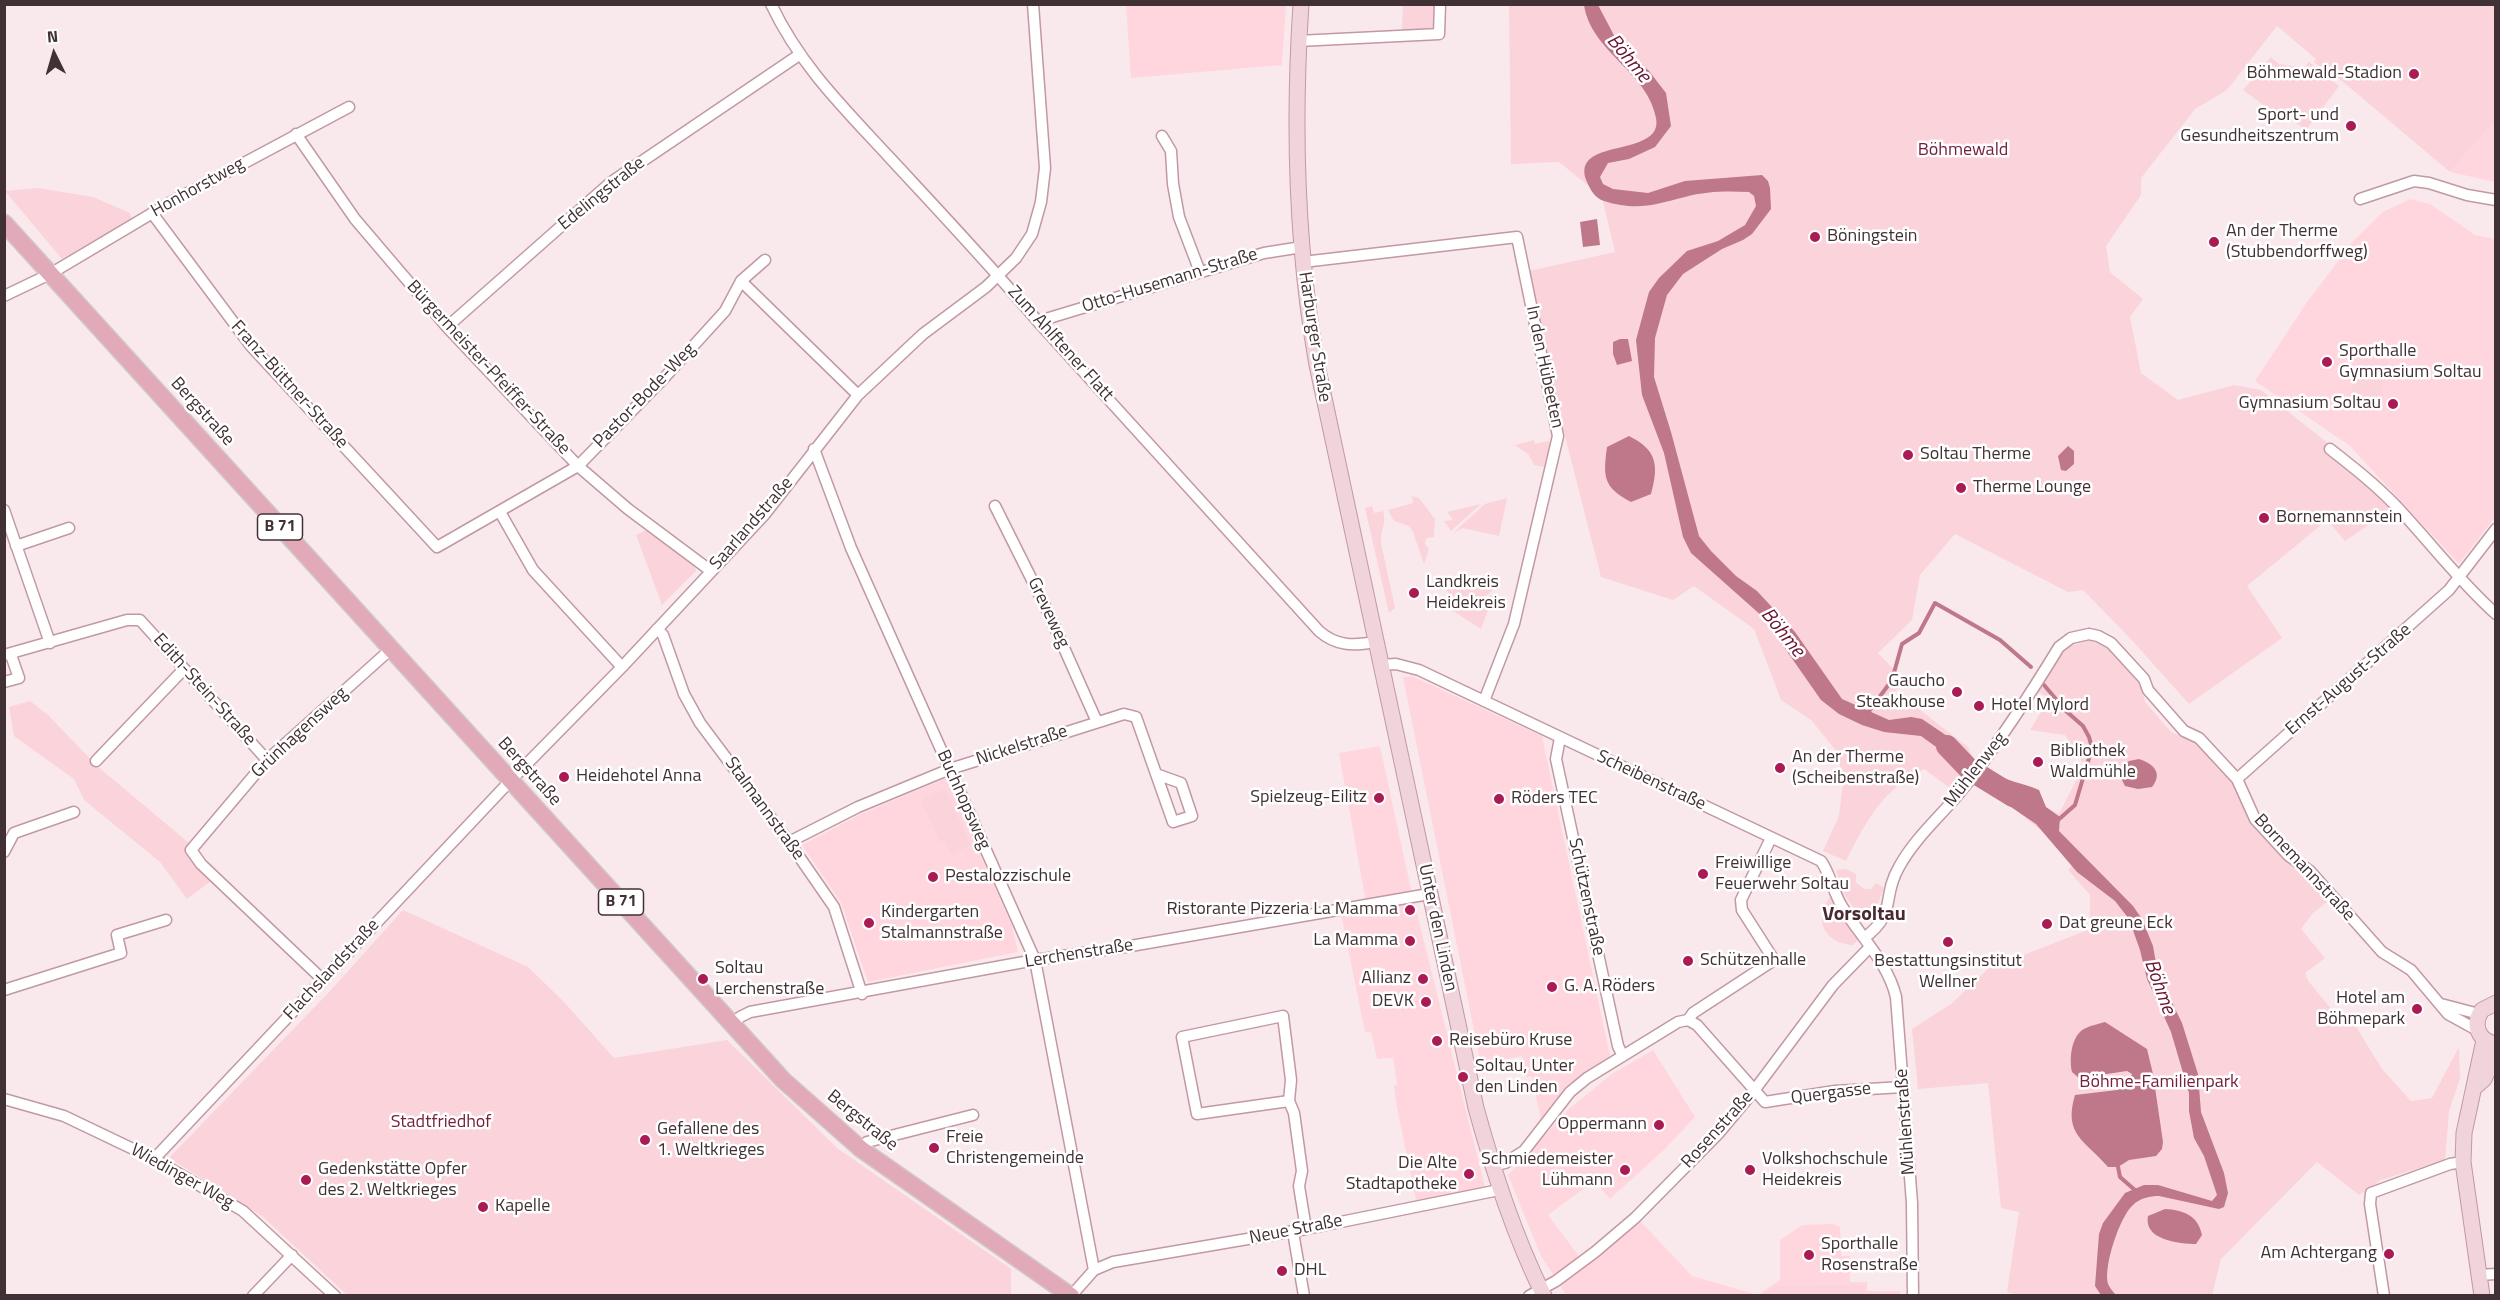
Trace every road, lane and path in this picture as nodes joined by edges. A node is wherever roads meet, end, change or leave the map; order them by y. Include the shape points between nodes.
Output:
1 (771, 4) edge
2 (1033, 4) edge
3 (1301, 4) edge
4 (1440, 4) edge
5 (1298, 41) junction
6 (799, 55) junction
7 (349, 107) dead end
8 (296, 134) junction
9 (1162, 136) dead end
10 (2360, 199) dead end
11 (2496, 200) edge
12 (152, 213) junction
13 (4, 223) edge
14 (1303, 254) junction
15 (765, 260) dead end
16 (1200, 272) junction
17 (50, 274) junction
18 (999, 275) junction
19 (741, 281) junction
20 (4, 296) edge
21 (1040, 324) junction
22 (447, 327) junction
23 (858, 395) junction
24 (814, 449) junction
25 (2330, 449) dead end
26 (578, 466) junction
27 (995, 506) dead end
28 (4, 510) edge
29 (500, 512) junction
30 (69, 528) dead end
31 (2496, 529) edge
32 (16, 546) junction
33 (437, 547) joint
34 (711, 571) junction
35 (2459, 578) junction
36 (2496, 614) edge
37 (657, 629) junction
38 (1375, 642) junction
39 (50, 643) junction
40 (2111, 643) joint
41 (391, 649) junction
42 (8, 655) edge
43 (1380, 665) junction
44 (622, 667) junction
45 (184, 669) junction
46 (4, 682) edge
47 (1484, 701) junction
48 (1097, 722) junction
49 (1560, 738) junction
50 (267, 760) junction
51 (96, 761) dead end
52 (950, 769) junction
53 (1156, 774) junction
54 (2237, 779) junction
55 (510, 780) junction
56 (74, 812) dead end
57 (1771, 838) junction
58 (789, 842) junction
59 (4, 852) edge
60 (1429, 894) junction
61 (166, 920) dead end
62 (1870, 946) junction
63 (1035, 960) junction
64 (323, 980) junction
65 (4, 990) edge
66 (862, 993) junction
67 (2496, 1003) edge
68 (2441, 1004) junction
69 (2479, 1014) junction
70 (1688, 1020) junction
71 (732, 1024) junction
72 (2486, 1038) edge
73 (2496, 1053) edge
74 (1623, 1056) junction
75 (2476, 1086) junction
76 (1903, 1088) junction
77 (1754, 1092) junction
78 (4, 1099) edge
79 (1289, 1101) junction
80 (973, 1115) dead end
81 (861, 1149) junction
82 (154, 1160) junction
83 (2463, 1162) junction
84 (1491, 1166) junction
85 (1499, 1190) junction
86 (1306, 1229) junction
87 (1293, 1232) junction
88 (292, 1255) junction
89 (1094, 1270) junction
90 (2496, 1274) edge
91 (2478, 1275) junction
92 (1538, 1293) edge
93 (253, 1296) edge
94 (335, 1296) edge
95 (1071, 1296) edge
96 (1304, 1296) edge
97 (1913, 1296) edge
98 (2384, 1296) edge
99 (2482, 1296) edge

1 - 6 street, Zum Ahlftener Flatt
2 - 18 street, Saarlandstraße via 1045,168 1041,202 1032,234
3 - 5 main road, Harburger Straße
4 - 5 street via 1439,34
5 - 14 main road, Harburger Straße
6 - 18 street, Zum Ahlftener Flatt
6 - 22 street, Edelingstraße via 610,183
7 - 8 street, Honhorstweg
8 - 12 street, Honhorstweg
8 - 22 street, Bürgermeister-Pfeiffer-Straße via 355,219
9 - 16 street via 1171,151 1179,217
10 - 11 street via 2414,181
12 - 17 street, Honhorstweg
12 - 33 street, Franz-Büttner-Straße via 251,346
13 - 17 main road, Bergstraße / B 71
14 - 16 street, Otto-Husemann-Straße via 1264,253
14 - 38 main road, Harburger Straße via 1317,365
14 - 47 street, In den Hübeeten via 1516,237 1558,436 1514,624
15 - 19 street
16 - 21 street, Otto-Husemann-Straße
17 - 20 street, Honhorstweg
17 - 41 main road, Bergstraße / B 71
18 - 21 street, Zum Ahlftener Flatt
18 - 23 street, Saarlandstraße via 922,334
19 - 23 street
19 - 26 street, Pastor-Bode-Weg via 725,311
21 - 38 street, Zum Ahlftener Flatt via 1319,631 1337,643
22 - 26 street, Bürgermeister-Pfeiffer-Straße
23 - 24 street, Saarlandstraße
24 - 34 street, Saarlandstraße via 765,514
24 - 52 street, Buchhopsweg via 851,548
25 - 35 street via 2394,504
26 - 29 street, Pastor-Bode-Weg
26 - 34 street, Bürgermeister-Pfeiffer-Straße
27 - 48 street, Greveweg
28 - 32 street
29 - 33 street, Pastor-Bode-Weg
29 - 44 street via 533,570
30 - 32 street
31 - 35 street, Ernst-August-Straße
32 - 39 street
34 - 37 street, Saarlandstraße
35 - 36 street
35 - 54 street, Ernst-August-Straße via 2417,621
37 - 44 street, Saarlandstraße
37 - 58 street, Stalmannstraße via 700,723
38 - 43 main road, Harburger Straße
39 - 42 street
39 - 45 street, Edith-Stein-Straße via 127,620 140,620
40 - 54 street, Bornemannstraße via 2184,731 2199,738
40 - 62 street, Mühlenweg via 2089,634 2071,638 2059,648 1970,781 1902,861 1891,886 1885,917
41 - 50 street, Grünhagensweg
41 - 55 main road, Bergstraße / B 71
42 - 46 street via 18,678
43 - 47 street, Scheibenstraße via 1407,666
43 - 60 main road, Unter den Linden
44 - 55 street, Saarlandstraße
45 - 50 street, Edith-Stein-Straße
45 - 51 street
47 - 49 street, Scheibenstraße
48 - 52 street, Nickelstraße
48 - 53 street, Nickelstraße via 1124,714 1136,717
49 - 57 street, Scheibenstraße
49 - 74 street, Schützenstraße via 1556,759
50 - 64 street, Grünhagensweg via 191,850
52 - 58 street, Nickelstraße via 858,807
52 - 63 street, Buchhopsweg
53 - 53 street, Nickelstraße via 1181,783 1192,816 1173,822
54 - 68 street, Bornemannstraße via 2255,819 2275,842 2310,871 2382,952 2411,970
55 - 64 street, Flachslandstraße
55 - 71 main road, Bergstraße / B 71
56 - 59 street via 14,833
57 - 62 street, Scheibenstraße via 1821,861 1839,902
57 - 70 street via 1741,900 1742,910 1774,960 1693,1012
58 - 66 street, Stalmannstraße via 834,908
60 - 63 street, Lerchenstraße
60 - 84 main road, Unter den Linden
61 - 65 street via 117,935 121,953
62 - 76 street, Mühlenstraße via 1889,976 1896,997
62 - 77 street, Rosenstraße via 1833,985
63 - 66 street, Lerchenstraße
63 - 89 street, Buchhopsweg
64 - 82 street, Flachslandstraße
66 - 71 street, Lerchenstraße via 750,1012
67 - 69 main road
68 - 69 street
68 - 72 street, Bornemannstraße via 2448,1014
69 - 72 main road
70 - 74 street via 1678,1022
70 - 77 street
71 - 81 main road, Bergstraße / B 71 via 783,1080
72 - 75 main road
73 - 75 main road via 2484,1079
74 - 84 street via 1570,1092 1524,1151
75 - 83 main road via 2464,1133
76 - 77 street, Quergasse via 1835,1091 1765,1102
76 - 97 street, Mühlenstraße via 1912,1203
77 - 92 street, Rosenstraße via 1635,1218
78 - 82 street, Wiedinger Weg via 64,1116
79 - 79 street via 1291,1080 1283,1016 1182,1037 1197,1114
79 - 86 street via 1302,1171 1299,1186
80 - 81 street via 867,1142
81 - 95 main road, Bergstraße / B 71
82 - 88 street, Wiedinger Weg via 243,1210
83 - 91 main road
83 - 98 street via 2371,1193
84 - 85 main road, Unter den Linden
85 - 86 street, Neue Straße
85 - 92 main road, Unter den Linden
86 - 87 street, Neue Straße
87 - 89 street, Neue Straße via 1113,1262
87 - 96 street
88 - 93 street
88 - 94 street, Wiedinger Weg
89 - 95 street
90 - 91 street
91 - 99 main road

